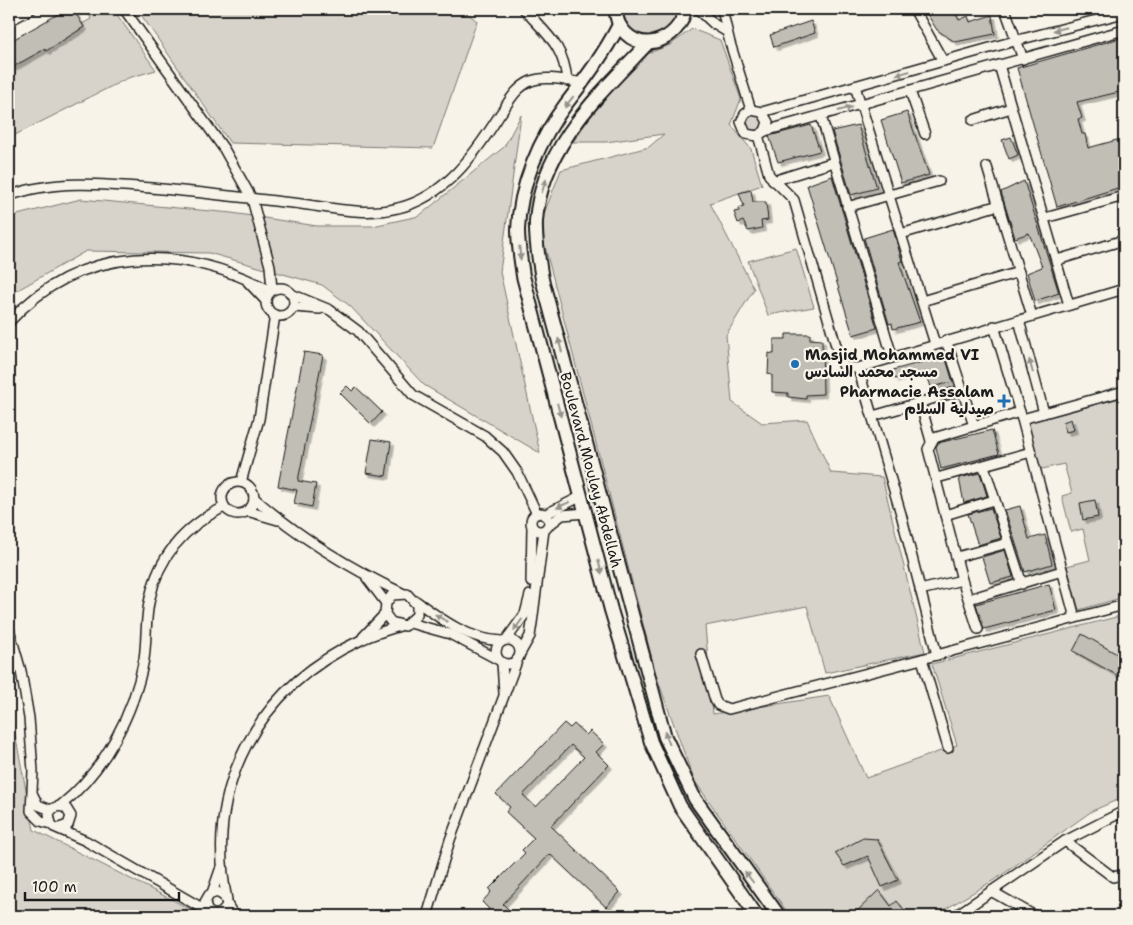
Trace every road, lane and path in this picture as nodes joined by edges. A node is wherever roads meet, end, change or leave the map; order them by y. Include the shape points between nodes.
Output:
1 (32, 9) edge
2 (124, 9) edge
3 (524, 9) edge
4 (615, 9) edge
5 (698, 9) edge
6 (722, 9) edge
7 (914, 9) edge
8 (1005, 9) edge
9 (684, 13) edge
10 (1124, 13) edge
11 (9, 21) edge
12 (619, 25) junction
13 (1124, 30) edge
14 (727, 32) junction
15 (1018, 40) junction
16 (648, 43) junction
17 (1023, 59) junction
18 (943, 61) junction
19 (999, 66) junction
20 (567, 81) junction
21 (584, 83) junction
22 (855, 86) junction
23 (910, 91) junction
24 (862, 104) junction
25 (1012, 108) junction
26 (751, 110) junction
27 (762, 112) junction
28 (821, 116) junction
29 (973, 120) dead end
30 (761, 133) junction
31 (925, 134) dead end
32 (834, 162) junction
33 (987, 166) dead end
34 (773, 180) junction
35 (939, 181) dead end
36 (889, 195) junction
37 (9, 196) edge
38 (1124, 196) edge
39 (252, 198) junction
40 (999, 205) junction
41 (847, 207) junction
42 (1045, 218) junction
43 (901, 234) junction
44 (1124, 240) edge
45 (1057, 260) junction
46 (270, 266) junction
47 (1019, 272) junction
48 (242, 276) junction
49 (1124, 289) edge
50 (271, 291) junction
51 (288, 292) junction
52 (266, 301) junction
53 (922, 301) junction
54 (1070, 305) junction
55 (293, 307) junction
56 (330, 310) junction
57 (275, 315) junction
58 (1032, 316) junction
59 (1018, 320) junction
60 (9, 322) edge
61 (994, 326) junction
62 (946, 340) junction
63 (935, 344) junction
64 (892, 356) junction
65 (858, 368) junction
66 (963, 390) junction
67 (1124, 391) edge
68 (920, 402) junction
69 (1044, 413) junction
70 (1021, 415) junction
71 (873, 416) junction
72 (974, 426) junction
73 (930, 441) junction
74 (1030, 452) junction
75 (984, 466) junction
76 (937, 478) junction
77 (241, 482) junction
78 (582, 496) junction
79 (254, 498) junction
80 (994, 500) junction
81 (224, 507) junction
82 (247, 511) junction
83 (586, 513) junction
84 (540, 514) junction
85 (946, 514) junction
86 (281, 521) junction
87 (532, 527) junction
88 (546, 528) junction
89 (1008, 543) junction
90 (958, 557) junction
91 (1062, 571) junction
92 (366, 576) junction
93 (962, 580) junction
94 (1022, 584) junction
95 (920, 590) junction
96 (402, 593) junction
97 (969, 599) junction
98 (415, 600) junction
99 (386, 603) junction
100 (1124, 605) edge
101 (385, 614) junction
102 (1074, 618) junction
103 (410, 623) junction
104 (400, 626) junction
105 (9, 629) edge
106 (978, 629) dead end
107 (362, 639) junction
108 (504, 641) junction
109 (701, 654) dead end
110 (937, 655) junction
111 (519, 657) junction
112 (922, 659) junction
113 (499, 661) junction
114 (505, 696) junction
115 (948, 748) dead end
116 (78, 792) junction
117 (33, 794) junction
118 (56, 808) junction
119 (1124, 811) edge
120 (70, 816) junction
121 (50, 824) junction
122 (59, 828) junction
123 (86, 841) junction
124 (1066, 841) junction
125 (220, 870) junction
126 (1124, 872) edge
127 (991, 891) junction
128 (209, 895) junction
129 (187, 897) junction
130 (227, 902) junction
131 (213, 914) edge
132 (234, 916) edge
133 (427, 916) edge
134 (757, 916) edge
135 (779, 916) edge
136 (955, 916) edge
137 (1035, 916) edge

1 - 11 street
2 - 39 street via 224,149
3 - 20 street via 562,54
4 - 12 main road
5 - 9 street
5 - 14 street
6 - 14 street
7 - 18 street
8 - 15 street
9 - 16 main road via 674,34
10 -> 15 street
12 - 16 main road via 631,37
12 - 21 main road, Boulevard Moulay Abdellah
13 - 17 street
14 - 26 street
15 - 17 street
15 - 18 street
135 -> 16 main road, Boulevard Moulay Abdellah via 694,799 665,737 542,279 536,242 540,198 554,156 574,125
17 - 19 street
18 -> 22 street
19 - 23 street
19 - 25 street
20 - 21 street
20 - 39 street via 533,80 516,90 469,160 448,182 420,200 398,208 359,211
21 -> 78 main road, Boulevard Moulay Abdellah via 566,104 543,141 525,188 518,230 523,276
22 - 24 street
22 - 27 street
23 - 24 street
23 - 31 street
28 -> 24 street
24 - 36 street
25 - 29 street
25 - 42 street
26 - 27 street
26 - 30 street via 742,117 742,127 746,134
27 - 30 street via 768,122
28 - 30 street
28 - 32 street
30 - 34 street via 769,175
32 - 34 street
32 - 41 street
33 - 40 street
34 - 65 street via 794,200 841,362 847,369
35 - 36 street
36 - 41 street
36 - 43 street
37 - 39 street via 58,185 96,184
38 - 42 street
39 - 46 street
40 - 43 street
40 - 47 street
41 - 64 street
42 - 45 street
43 - 53 street
44 - 45 street
45 - 54 street
46 - 50 street
46 - 51 street
47 - 53 street
47 - 58 street
48 - 50 street
48 - 52 street
48 - 60 street via 157,257 110,262 73,275 43,291
49 - 54 street
50 - 51 street
50 - 52 street
51 - 55 street
51 - 56 street
52 - 57 street via 268,310
53 - 63 street
54 - 58 street
55 - 56 street
55 - 57 street via 287,314
56 - 84 street via 358,331 413,395 485,436 503,452
57 - 77 street via 259,419
58 - 59 street
59 - 61 street
69 -> 59 street
61 - 62 street
61 - 70 street
62 - 63 street
62 - 66 street
63 - 64 street
64 - 65 street
65 - 71 street
66 - 68 street
66 - 72 street
67 - 69 street
68 - 71 street
68 - 73 street
69 - 70 street
70 - 72 street
70 - 74 street
71 - 95 street
72 - 73 street
73 - 76 street via 928,448
74 - 75 street
74 - 91 street
75 - 76 street
75 - 80 street
76 - 85 street
77 - 79 street via 249,486
77 - 81 street via 226,486 221,497
78 - 83 main road, Boulevard Moulay Abdellah
78 -> 84 street
79 - 82 street
79 - 86 street
80 - 85 street
80 - 89 street
81 - 82 street via 232,513
81 - 116 street via 201,518 164,560 149,600 144,659 122,727
82 - 86 street
83 - 88 street via 562,515
83 -> 134 main road, Boulevard Moulay Abdellah via 642,719 666,778 698,834
84 - 87 street via 531,521
84 - 88 street via 547,517
85 - 90 street
86 - 92 street
87 - 88 street via 538,531
87 -> 108 street via 529,603 518,626
88 - 111 street via 534,618 530,636
89 - 90 street
89 - 94 street
90 - 93 street
91 - 94 street
91 - 102 street
92 - 96 street
92 - 99 street
93 - 95 street
93 - 97 street
94 - 97 street
95 - 110 street
96 - 98 street
96 - 99 street via 392,595
97 - 106 street
98 - 103 street via 417,615
108 -> 98 street via 483,640 469,635
99 - 101 street
100 - 102 street
101 - 104 street
101 - 107 street
102 - 110 street
103 - 104 street
103 - 113 street via 450,634
104 - 107 street
105 - 117 street via 30,718
107 - 125 street via 327,658 297,682 253,732 228,789
108 - 111 street via 515,642
108 - 113 street via 496,647
109 - 112 street via 714,700 729,709
110 - 112 street
111 - 113 street via 511,664
111 - 114 street
112 - 115 street
113 - 114 street
114 - 133 street via 450,840
116 - 118 street
116 - 120 street
117 - 118 street via 38,805
117 - 121 street via 33,815
118 - 120 street
118 - 121 street via 49,819
119 - 124 street
120 - 122 street via 68,825
120 - 123 street
121 - 122 street
122 - 123 street
123 - 129 street
124 - 126 street via 1113,876
124 - 127 street
125 - 128 street
125 - 130 street
127 - 136 street
127 - 137 street
128 - 129 street
128 - 130 street via 221,893
128 - 131 street
129 - 131 street
130 - 131 street via 223,912
130 - 132 street

